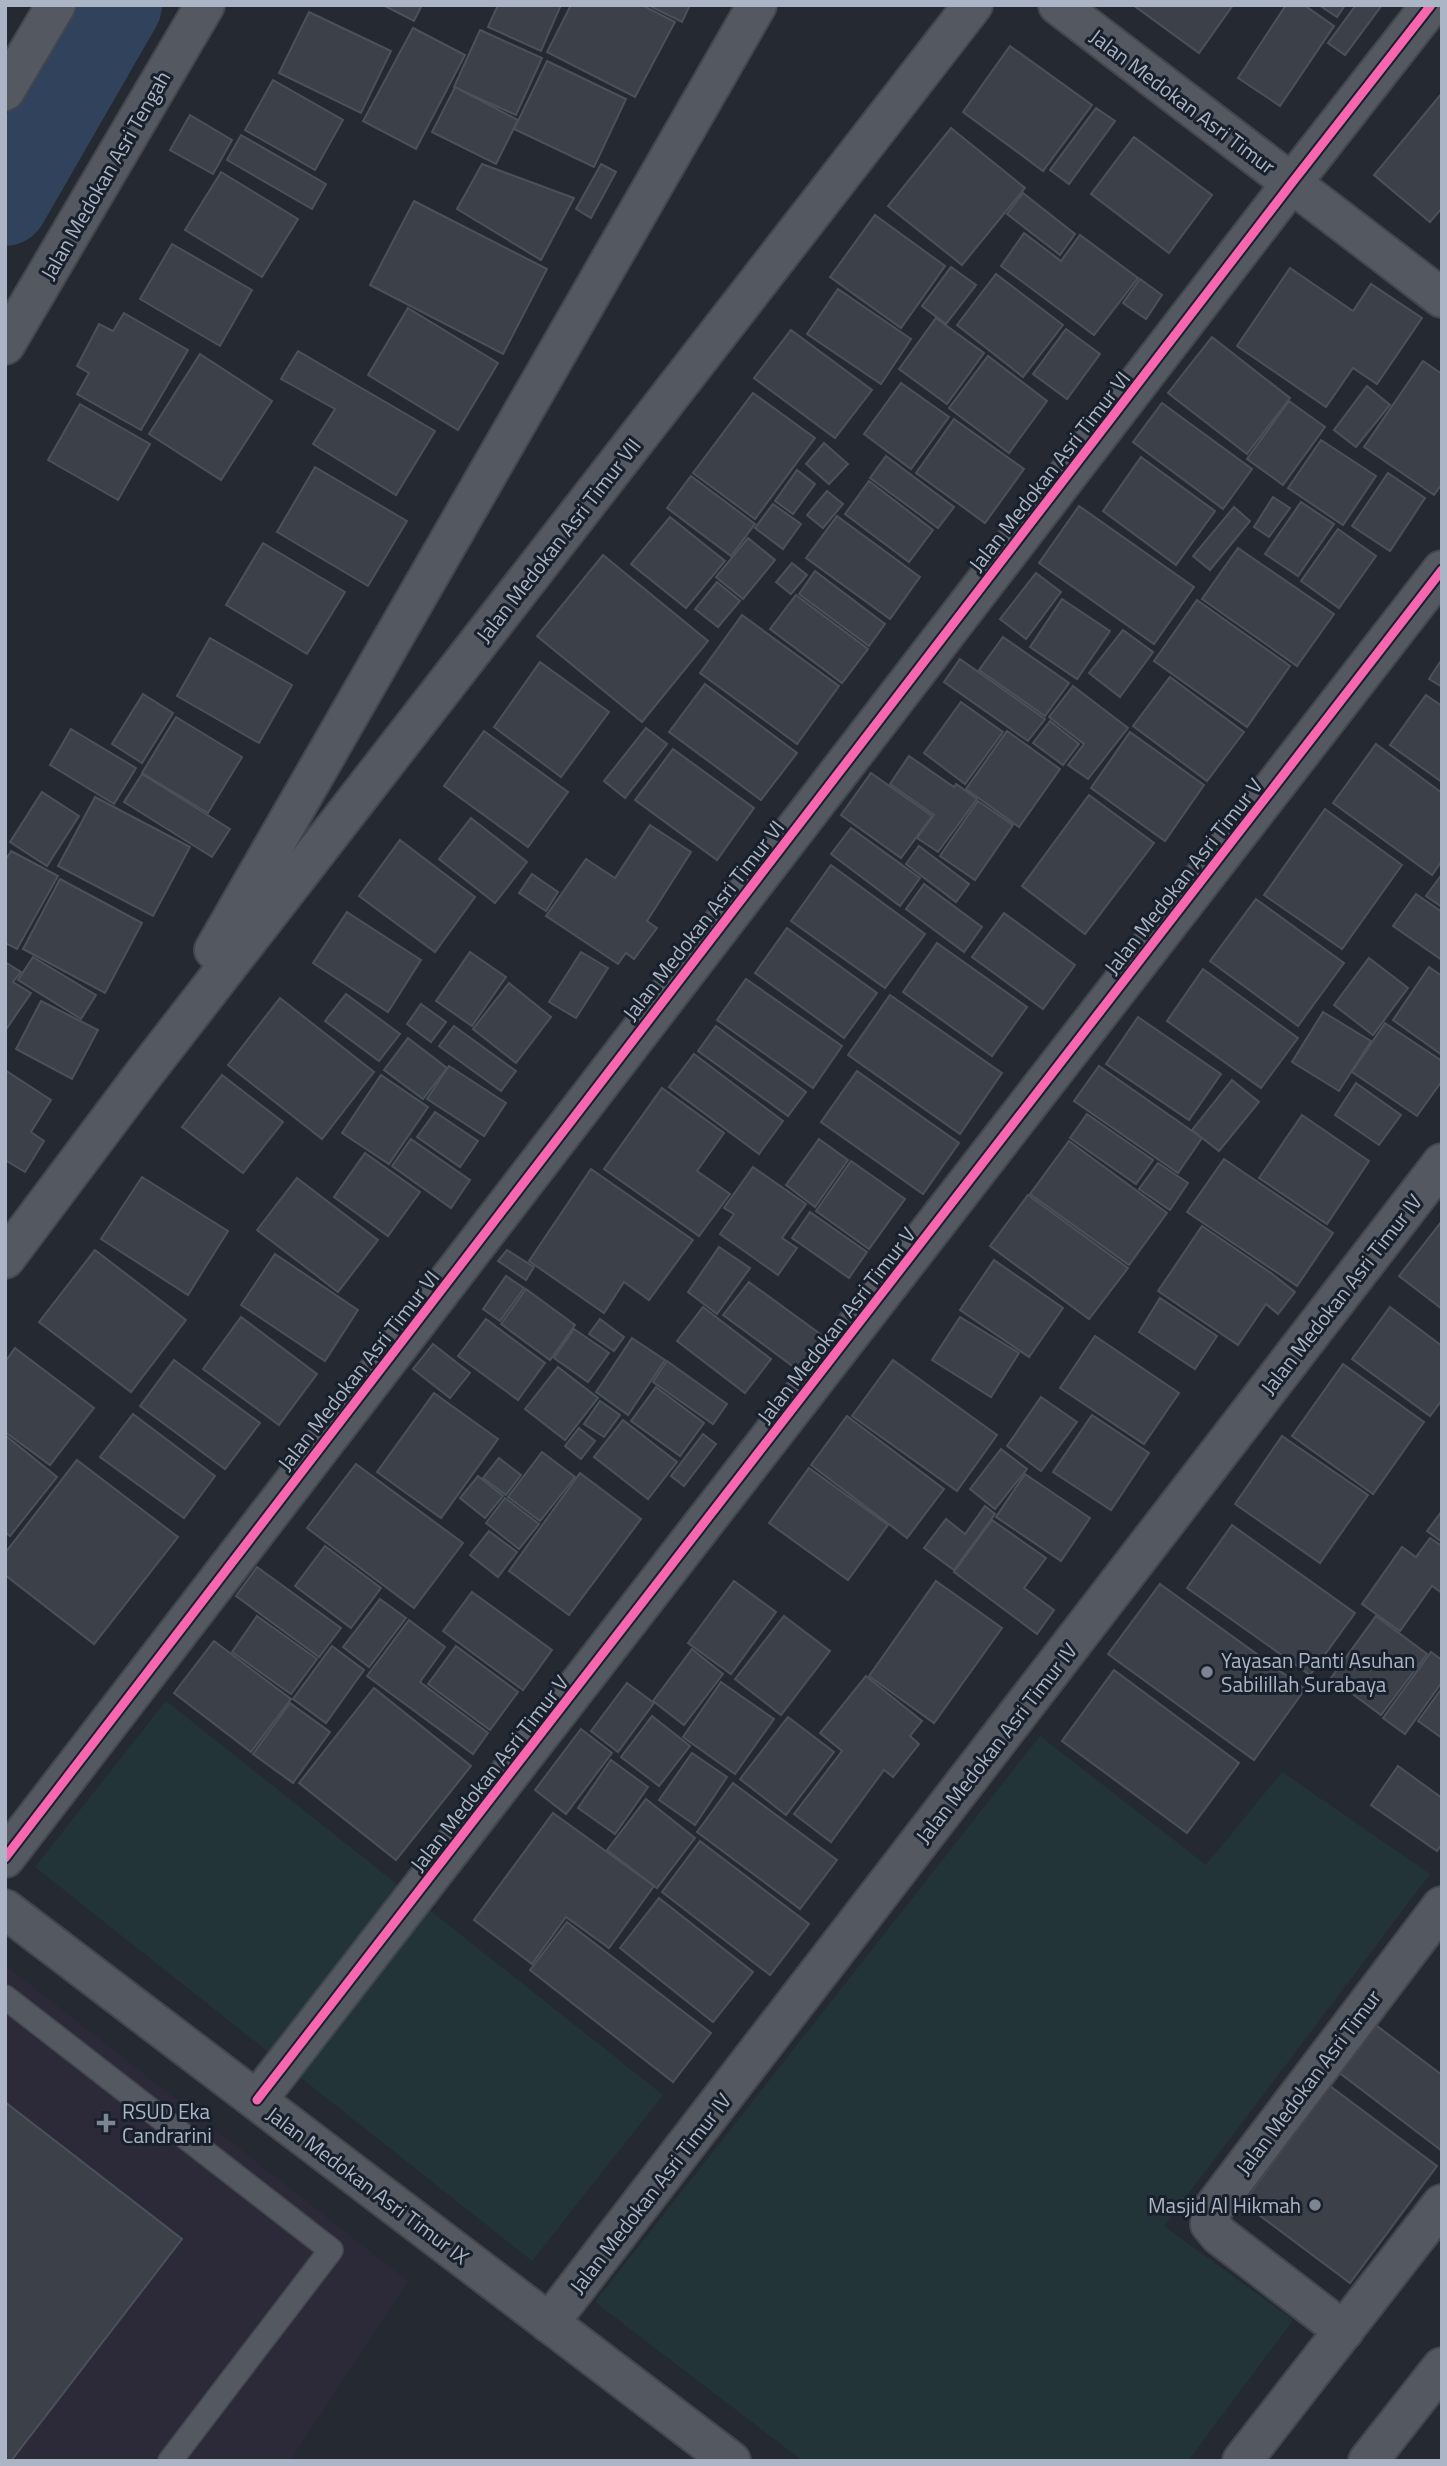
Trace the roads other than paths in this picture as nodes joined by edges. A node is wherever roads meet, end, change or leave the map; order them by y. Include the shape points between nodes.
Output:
1 (56, 5) edge
2 (205, 5) edge
3 (757, 5) edge
4 (973, 5) edge
5 (1058, 5) edge
6 (1431, 5) edge
7 (5, 91) edge
8 (1291, 184) junction
9 (1442, 298) edge
10 (5, 345) edge
11 (1442, 570) edge
12 (143, 1075) junction
13 (1442, 1163) edge
14 (5, 1259) edge
15 (5, 1858) edge
16 (1442, 1906) edge
17 (5, 1909) edge
18 (5, 1997) edge
19 (257, 2100) junction
20 (1442, 2204) edge
21 (550, 2323) junction
22 (1344, 2331) junction
23 (1442, 2367) edge
24 (170, 2461) edge
25 (731, 2461) edge
26 (1242, 2461) edge
27 (1368, 2461) edge

1 - 7 street
2 - 10 street, Jalan Medokan Asri Tengah
3 - 12 street, Jalan Medokan Asri Timur VII
4 - 12 street, Jalan Medokan Asri Timur VII
5 - 8 street, Jalan Medokan Asri Timur
6 - 8 street, Jalan Medokan Asri Timur VI
8 - 9 street, Jalan Medokan Asri Timur
8 - 15 street, Jalan Medokan Asri Timur VI
11 - 19 street, Jalan Medokan Asri Timur V
12 - 14 street, Jalan Medokan Asri Timur VII
13 - 21 street, Jalan Medokan Asri Timur IV
16 - 22 street, Jalan Medokan Asri Timur via 1210,2211 1210,2224 1219,2235
17 - 19 street, Jalan Medokan Asri Timur IX
18 - 24 lane via 331,2250
19 - 21 street, Jalan Medokan Asri Timur IX
20 - 22 street
21 - 25 street, Jalan Medokan Asri Timur IX
22 - 26 street
23 - 27 street

